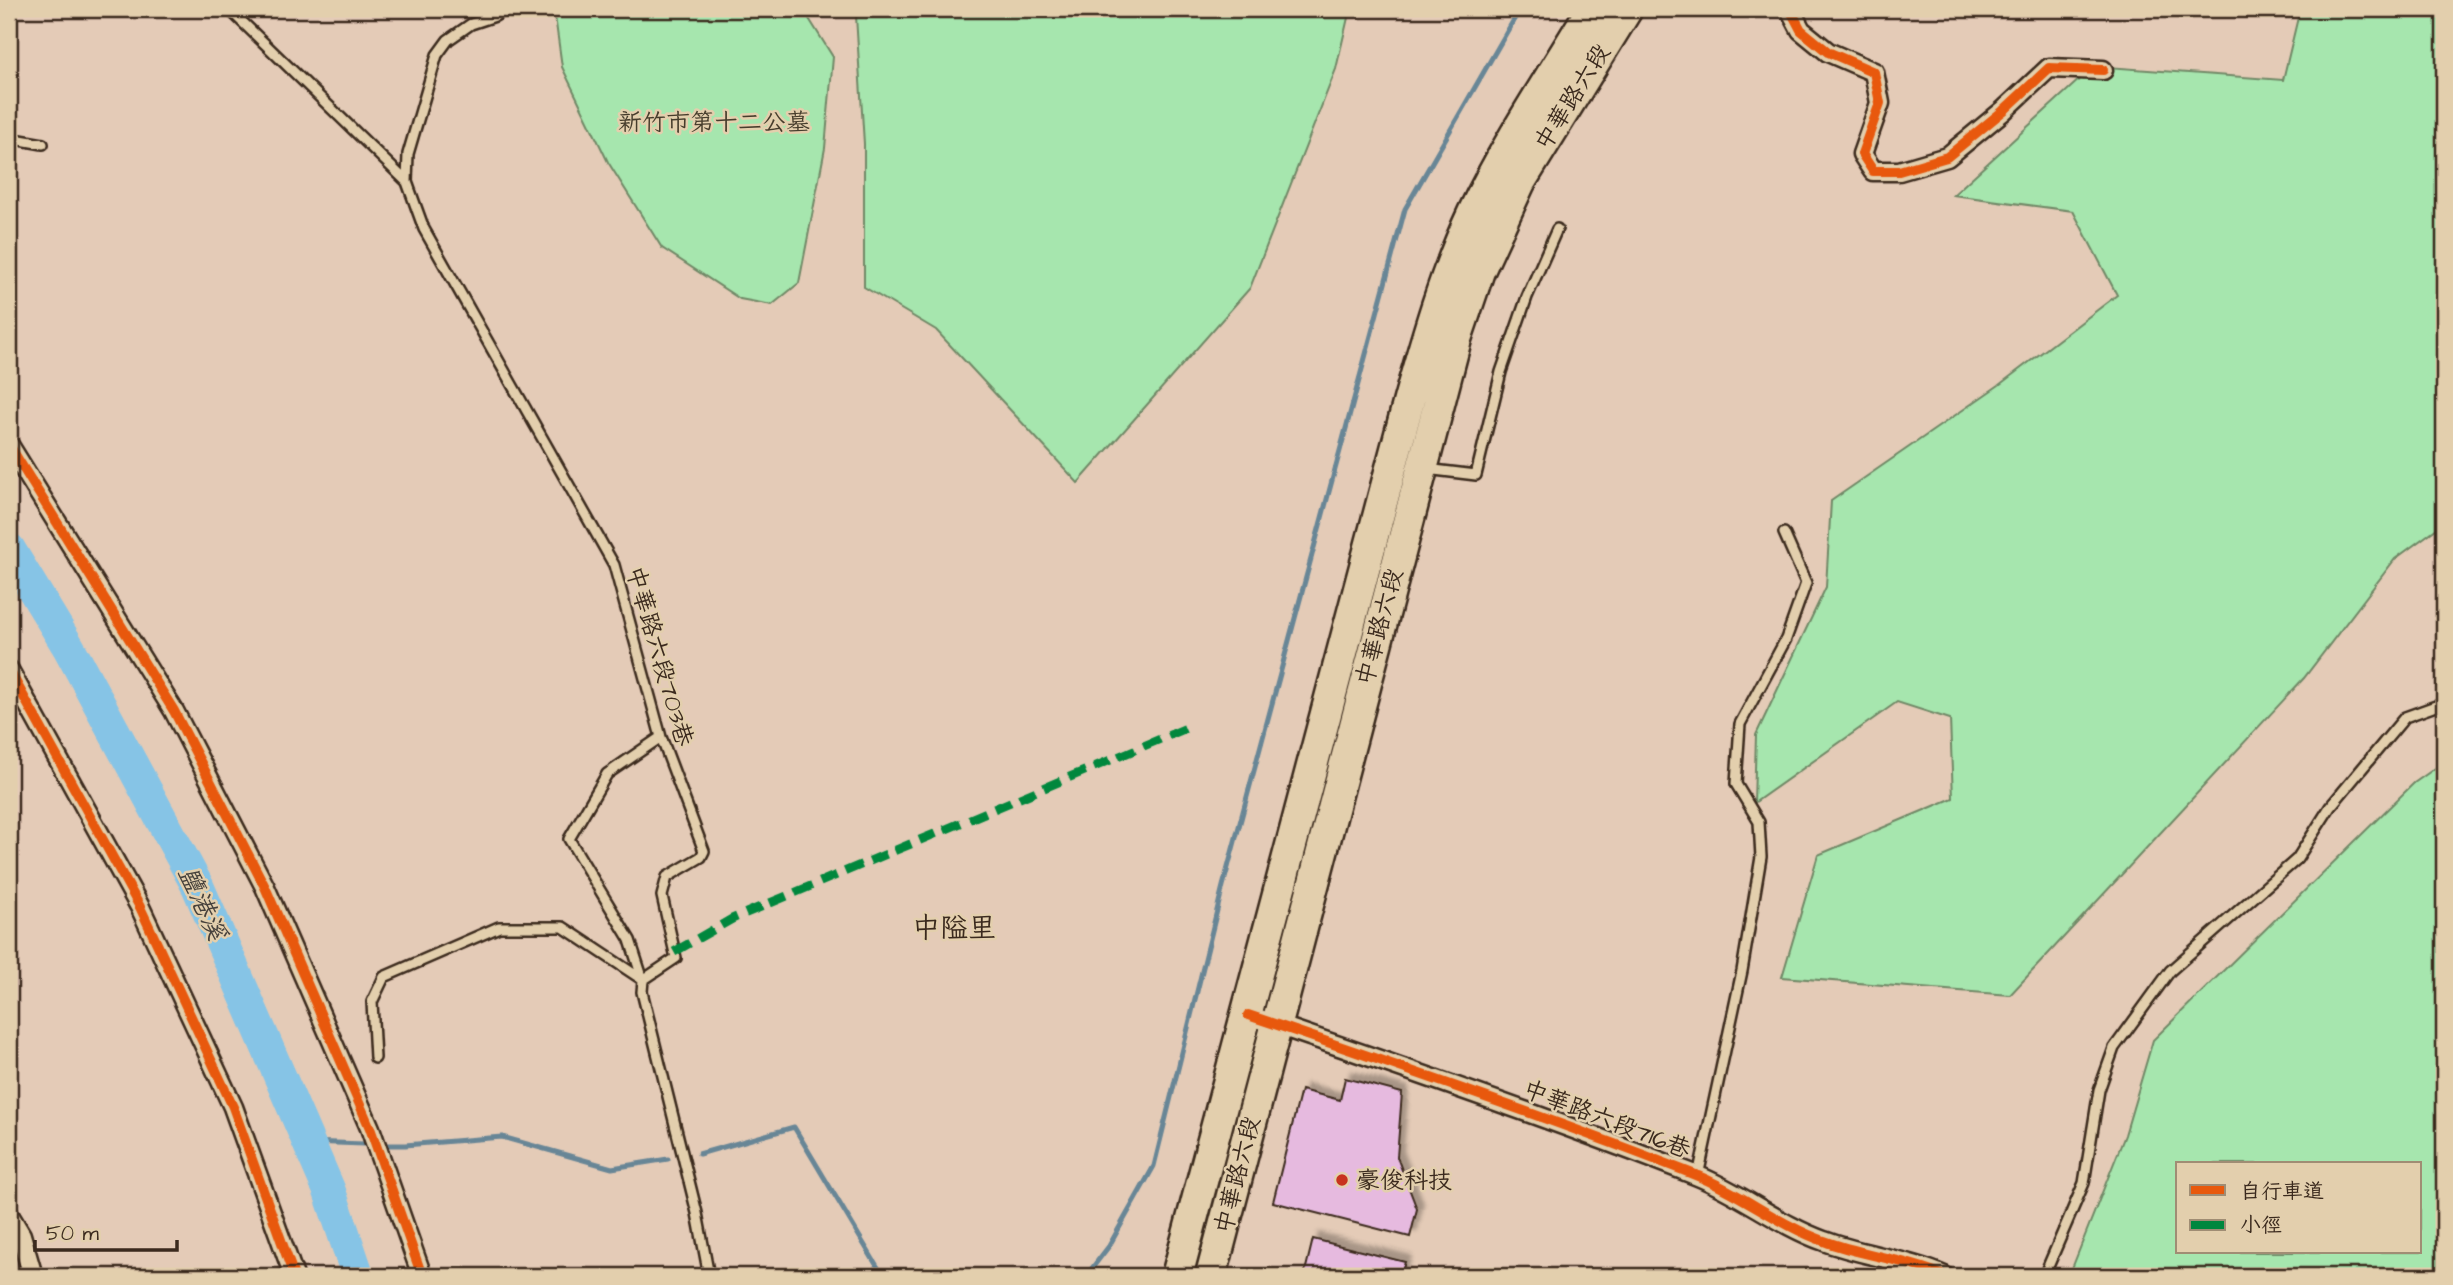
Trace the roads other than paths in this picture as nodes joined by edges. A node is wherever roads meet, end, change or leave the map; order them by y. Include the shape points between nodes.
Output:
1 (229, 9) edge
2 (506, 9) edge
3 (1592, 9) edge
4 (1627, 9) edge
5 (1790, 9) edge
6 (2103, 70) dead end
7 (9, 138) edge
8 (43, 144) dead end
9 (407, 182) junction
10 (1557, 229) dead end
11 (9, 445) edge
12 (1420, 468) junction
13 (1784, 534) dead end
14 (9, 670) edge
15 (2444, 703) edge
16 (661, 737) junction
17 (643, 980) junction
18 (1262, 1019) junction
19 (376, 1058) dead end
20 (1698, 1176) junction
21 (9, 1215) edge
22 (33, 1276) edge
23 (293, 1276) edge
24 (422, 1276) edge
25 (709, 1276) edge
26 (1177, 1276) edge
27 (1211, 1276) edge
28 (1944, 1276) edge
29 (2044, 1276) edge

1 - 9 lane
2 - 9 lane via 471,24 436,55 408,154
3 - 18 main road, 中華路六段 via 1494,173 1439,295 1409,401
4 - 12 main road, 中華路六段 via 1520,182 1479,271
5 - 6 street via 1801,30 1828,52 1874,72 1880,103 1861,154 1873,171 1899,171 1947,157 2049,68
7 - 8 lane
9 - 16 lane, 中華路六段703巷 via 424,229 614,565
10 - 12 lane via 1501,372 1476,475
11 - 24 street via 174,711 265,887 370,1128
12 - 18 main road, 中華路六段
13 - 20 lane via 1806,583 1786,639 1740,724 1736,784 1759,822 1761,857
14 - 23 street via 140,907 233,1107
15 - 29 lane via 2405,717 2330,807 2297,859 2170,971 2114,1048 2099,1090 2084,1182
16 - 17 lane, 中華路六段703巷 via 704,851 667,877 662,896 676,958
16 - 17 lane via 607,774 569,839 631,940
17 - 19 lane via 562,927 499,927 384,976 372,1002
17 - 25 lane via 642,992 698,1213
18 - 20 street, 中華路六段716巷
18 - 26 main road, 中華路六段
18 - 27 main road, 中華路六段
20 - 28 street, 中華路六段716巷 via 1824,1241
21 - 22 street via 21,1235

